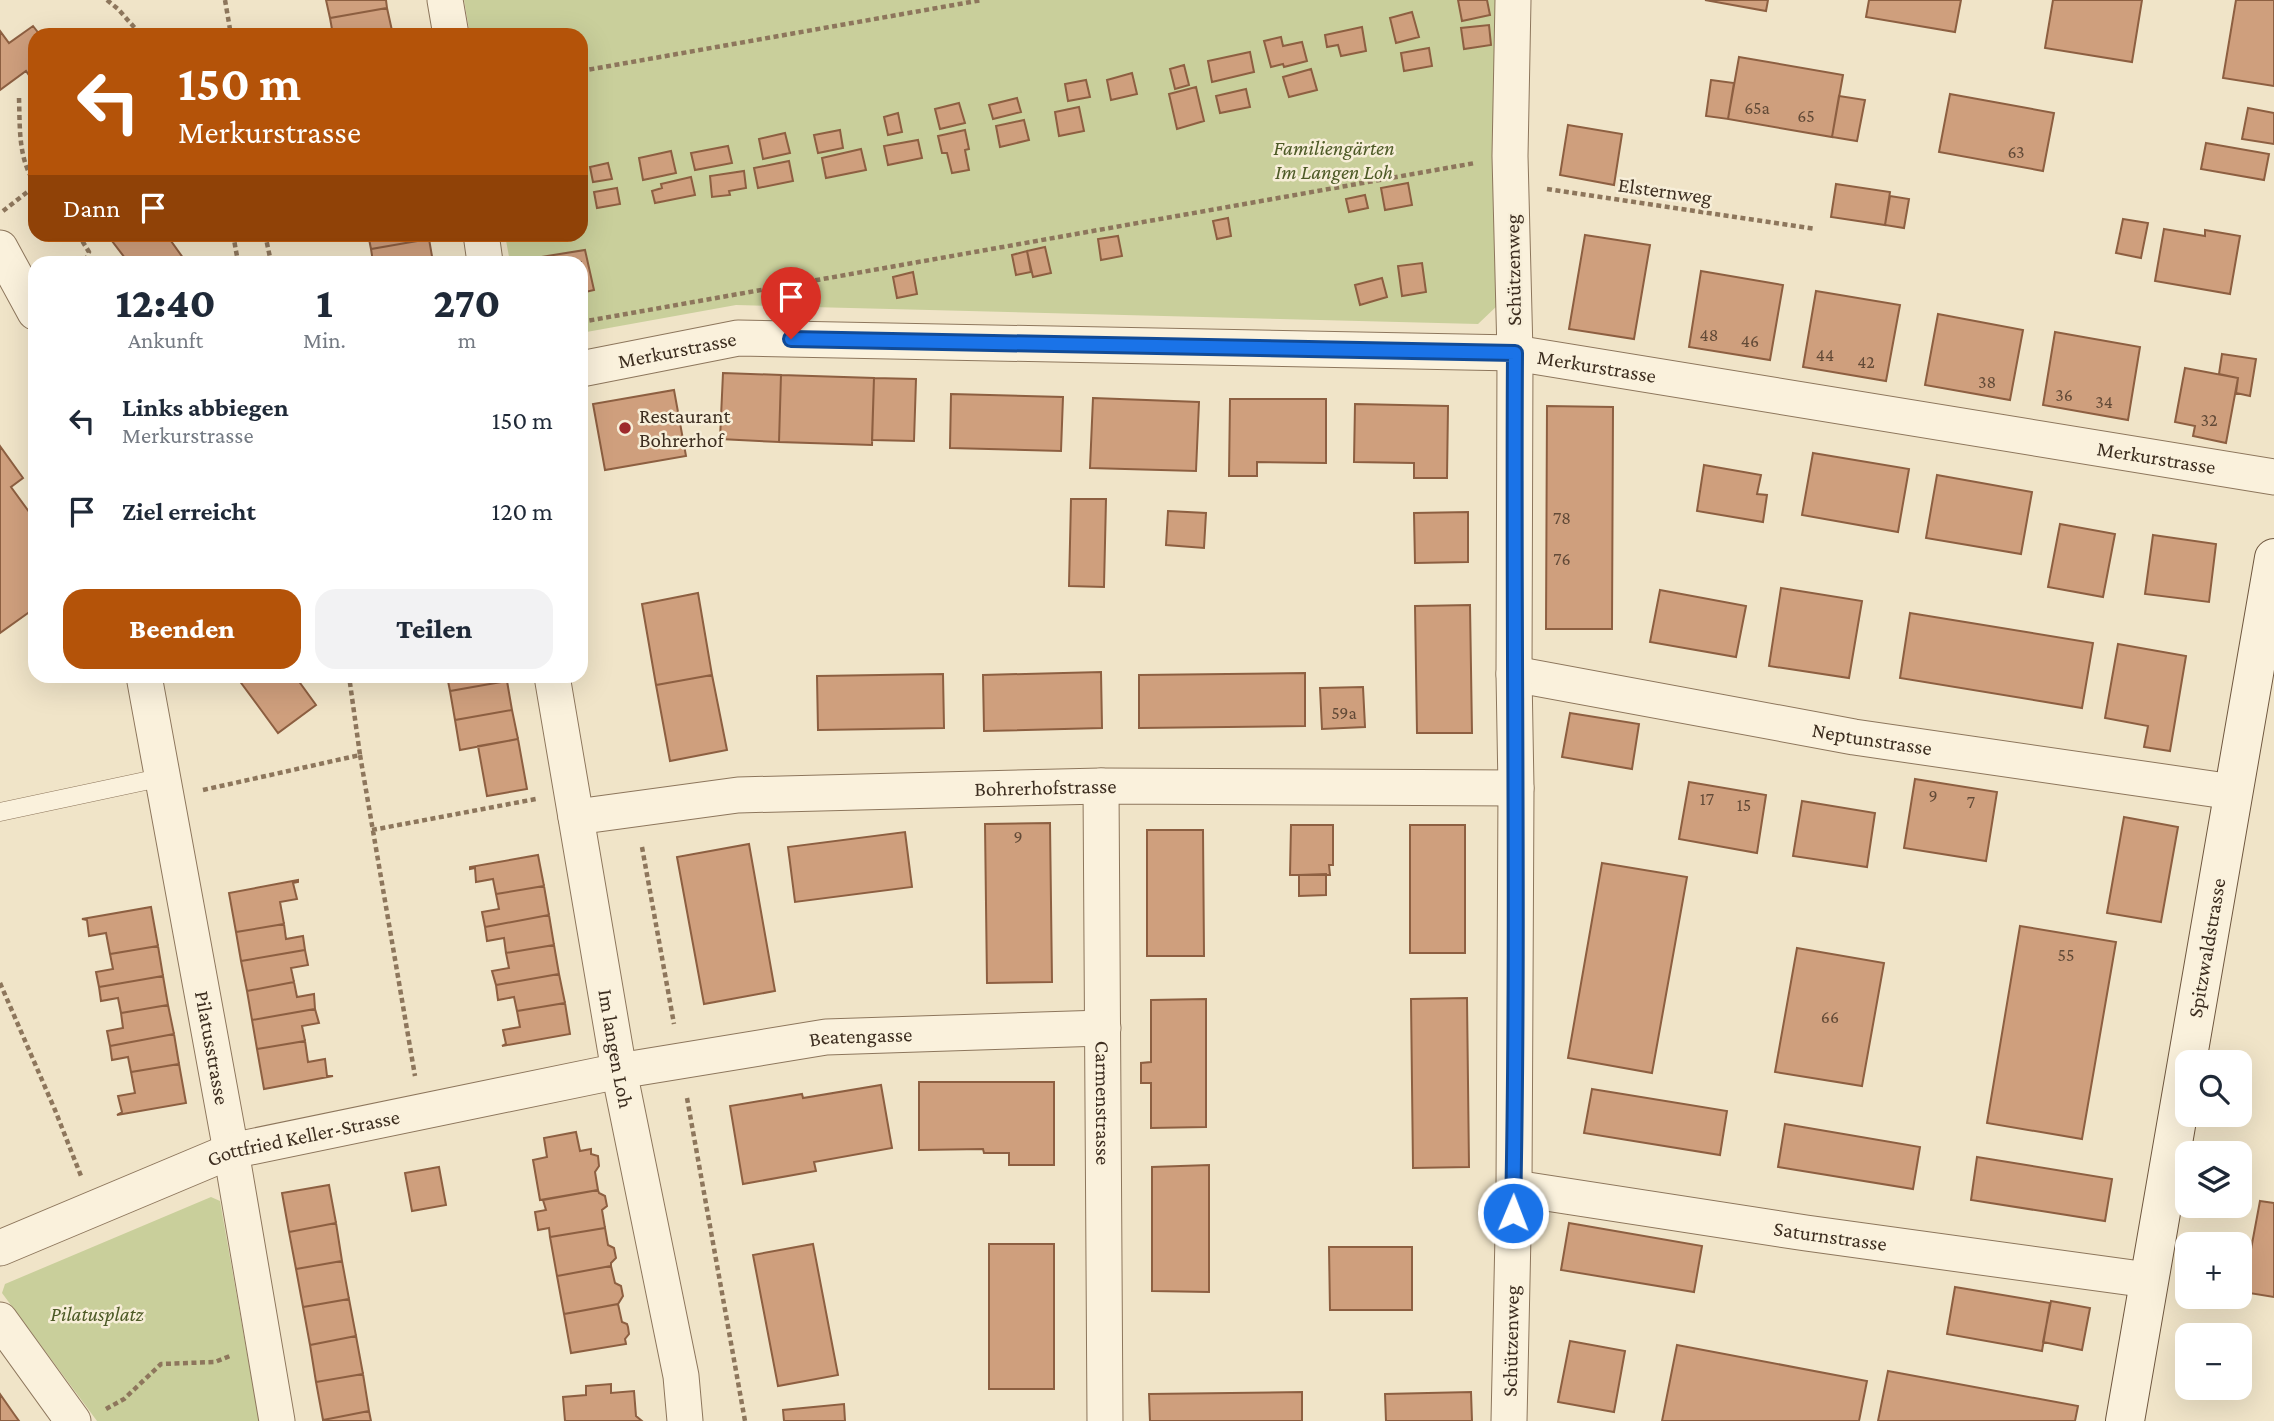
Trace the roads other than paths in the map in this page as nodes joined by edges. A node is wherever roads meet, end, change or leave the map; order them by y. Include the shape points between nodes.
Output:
1 (445, 0) edge
2 (1513, 0) edge
3 (450, 28) edge
4 (0, 248) edge
5 (28, 299) edge
6 (1515, 353) junction
7 (588, 368) edge
8 (2274, 477) edge
9 (2274, 558) edge
10 (1514, 674) junction
11 (145, 683) edge
12 (553, 683) edge
13 (1101, 786) junction
14 (166, 787) junction
15 (1517, 788) junction
16 (2234, 792) junction
17 (574, 805) junction
18 (0, 812) edge
19 (1103, 1028) junction
20 (619, 1071) junction
21 (231, 1151) junction
22 (1514, 1188) junction
23 (0, 1248) edge
24 (2148, 1280) junction
25 (0, 1320) edge
26 (89, 1415) edge
27 (277, 1421) edge
28 (685, 1421) edge
29 (1105, 1421) edge
30 (1510, 1421) edge
31 (2125, 1421) edge

1 - 3 street
2 - 6 street, Schützenweg via 1510,170
4 - 5 street
6 - 7 street, Merkurstrasse via 738,338
6 - 8 street, Merkurstrasse
6 - 10 street, Schützenweg
9 - 16 street, Spitzwaldstrasse
10 - 15 street, Schützenweg
10 - 16 street, Neptunstrasse via 1854,737
11 - 14 street, Pilatusstrasse
12 - 17 street, Im langen Loh
13 - 15 street, Bohrerhofstrasse
13 - 17 street, Bohrerhofstrasse via 738,795 635,809
13 - 19 street, Carmenstrasse
14 - 18 lane
14 - 21 street, Pilatusstrasse
15 - 22 street, Schützenweg
16 - 24 street, Spitzwaldstrasse
17 - 20 street, Im langen Loh
19 - 20 street, Beatengasse via 826,1037
19 - 29 street, Carmenstrasse
20 - 21 street, Gottfried Keller-Strasse
20 - 28 street, Im langen Loh via 681,1376
21 - 23 street, Gottfried Keller-Strasse
21 - 27 street, Pilatusstrasse
22 - 24 street, Saturnstrasse
22 - 30 street, Schützenweg
24 - 31 street, Spitzwaldstrasse
25 - 26 street

